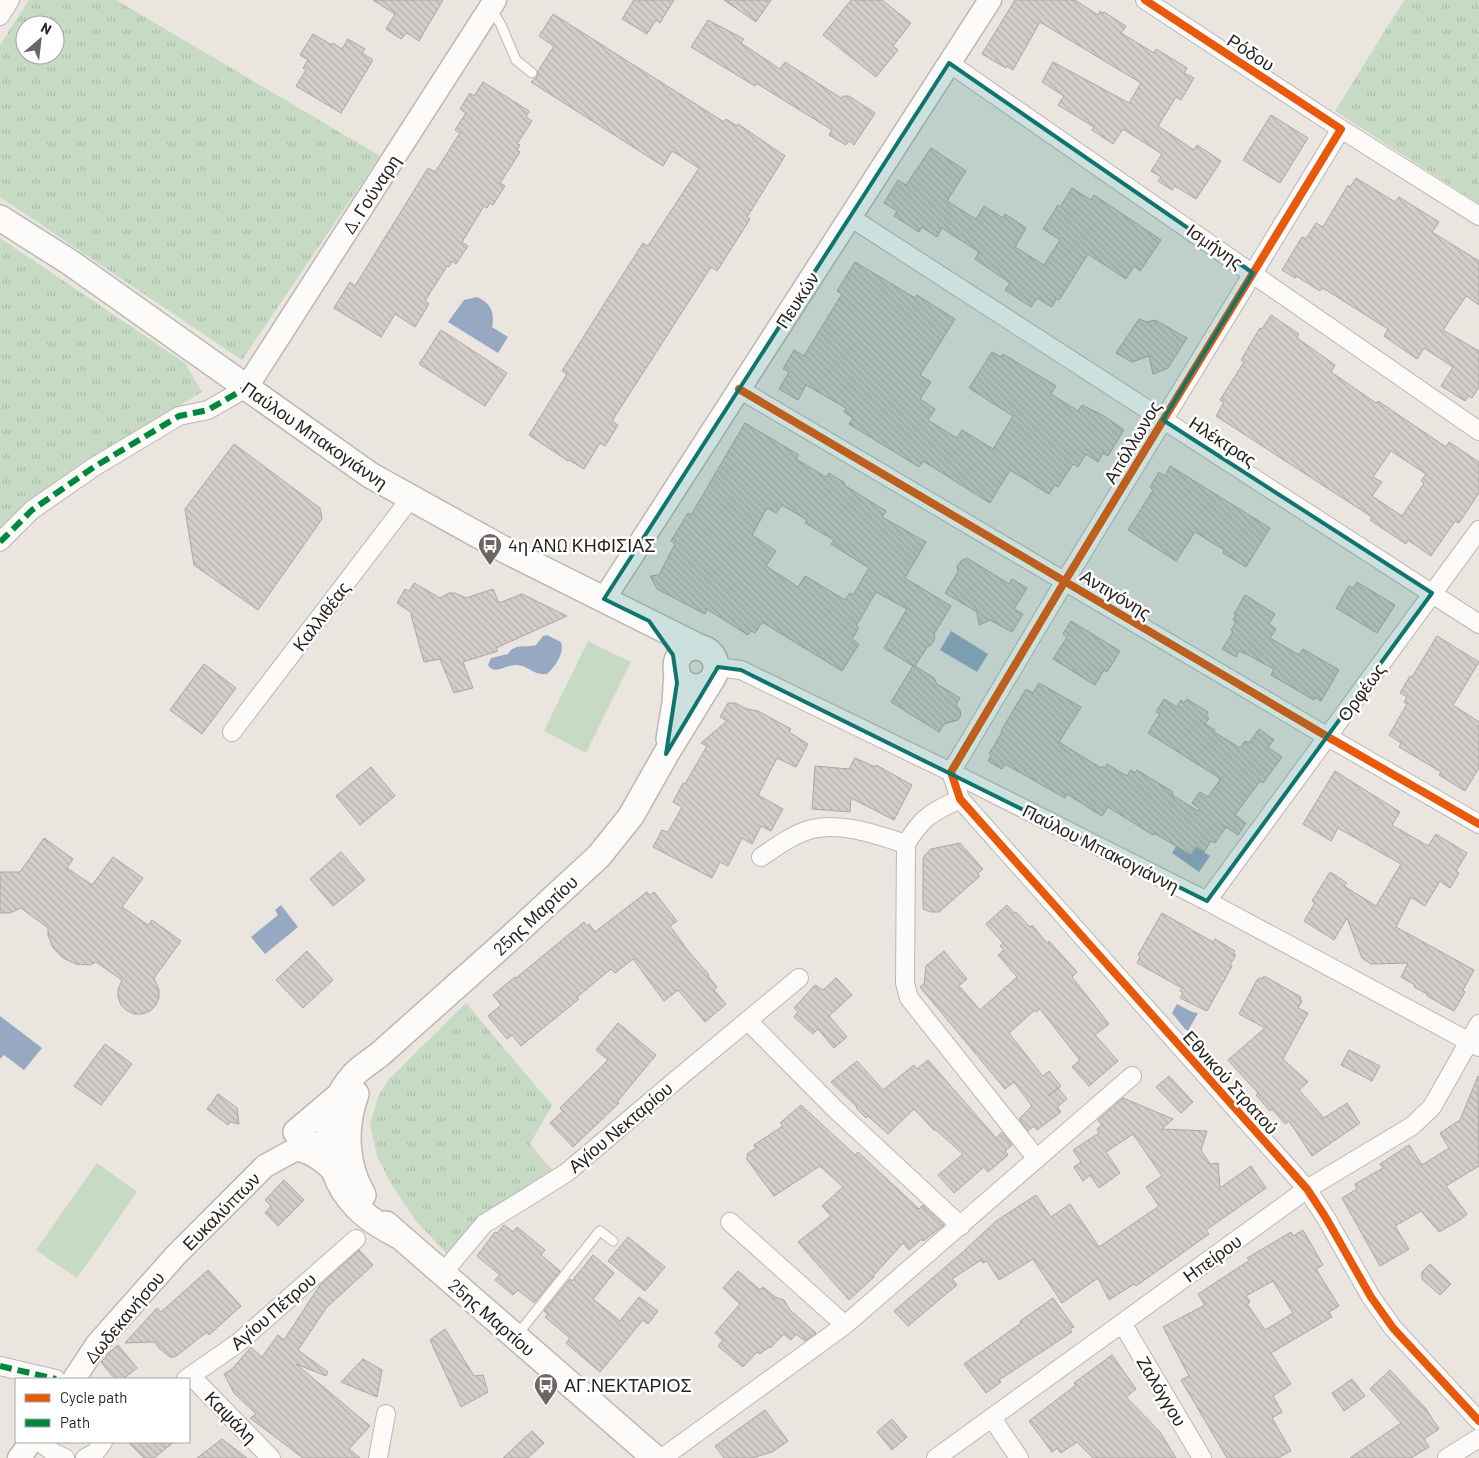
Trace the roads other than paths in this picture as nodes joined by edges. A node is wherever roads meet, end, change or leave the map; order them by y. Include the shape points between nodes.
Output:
1 (10, 0) edge
2 (990, 0) edge
3 (1145, 0) edge
4 (493, 4) edge
5 (0, 16) edge
6 (949, 63) junction
7 (532, 73) dead end
8 (1341, 129) junction
9 (1479, 216) edge
10 (850, 217) junction
11 (0, 218) edge
12 (1253, 273) junction
13 (246, 388) junction
14 (739, 389) junction
15 (1163, 420) junction
16 (1479, 431) edge
17 (410, 499) junction
18 (1479, 530) edge
19 (0, 542) edge
20 (1065, 581) junction
21 (1432, 593) junction
22 (604, 599) junction
23 (649, 621) junction
24 (1479, 624) edge
25 (710, 664) junction
26 (676, 669) junction
27 (232, 732) dead end
28 (1328, 737) junction
29 (666, 754) junction
30 (951, 772) junction
31 (960, 799) junction
32 (1479, 824) edge
33 (906, 844) junction
34 (761, 857) dead end
35 (1207, 901) junction
36 (799, 978) dead end
37 (748, 1021) junction
38 (1479, 1024) edge
39 (1474, 1044) edge
40 (379, 1055) junction
41 (1132, 1076) dead end
42 (341, 1094) junction
43 (339, 1132) junction
44 (298, 1140) junction
45 (1038, 1159) junction
46 (335, 1171) junction
47 (1307, 1189) junction
48 (730, 1222) dead end
49 (961, 1226) junction
50 (397, 1235) junction
51 (356, 1239) dead end
52 (613, 1241) dead end
53 (176, 1255) joint
54 (442, 1274) junction
55 (1122, 1323) junction
56 (845, 1325) junction
57 (515, 1337) junction
58 (0, 1366) edge
59 (52, 1378) edge
60 (75, 1378) edge
61 (188, 1378) edge
62 (190, 1380) edge
63 (386, 1414) dead end
64 (992, 1418) junction
65 (1479, 1421) edge
66 (1479, 1438) edge
67 (30, 1443) edge
68 (41, 1443) edge
69 (19, 1458) edge
70 (65, 1458) edge
71 (271, 1458) edge
72 (378, 1458) edge
73 (655, 1458) edge
74 (662, 1458) edge
75 (936, 1458) edge
76 (1019, 1458) edge
77 (1202, 1458) edge
78 (1447, 1458) edge

1 - 5 street
2 - 6 street, Πευκών
3 - 8 street, Ρόδου
4 - 7 lane via 516,60
4 - 13 street, Δ. Γούναρη
6 - 10 street, Πευκών
6 - 12 street, Ισμήνης
8 - 9 street, Ρόδου
8 - 12 street, Απόλλωνος
10 - 14 street, Πευκών
10 - 15 street, Ηλέκτρας
11 - 13 main road, Παύλου Μπακογιάννη via 72,263
12 - 15 street, Απόλλωνος
12 - 16 street, Ισμήνης
13 - 17 main road, Παύλου Μπακογιάννη via 362,471
13 - 19 street via 208,410 179,416 94,467 32,510
14 - 20 street, Αντιγόνης
14 - 22 street, Πευκών
15 - 20 street, Απόλλωνος
15 - 21 street, Ηλέκτρας
17 - 22 main road, Παύλου Μπακογιάννη
17 - 27 street, Καλλιθέας
18 - 21 street, Ορφέως
20 - 28 street, Αντιγόνης
20 - 30 street, Απόλλωνος
21 - 24 street, Ηλέκτρας
21 - 28 street, Ορφέως
22 - 23 main road, Παύλου Μπακογιάννη
23 - 25 main road, Παύλου Μπακογιάννη
23 - 26 main road, Παύλου Μπακογιάννη via 667,642
25 - 26 main road via 688,648 678,658
25 - 26 main road via 702,686 689,686 679,678
25 - 29 main road, 25ης Μαρτίου
25 - 30 street, Παύλου Μπακογιάννη via 741,670
26 - 29 main road, 25ης Μαρτίου via 675,703
28 - 32 street, Αντιγόνης
28 - 35 street, Ορφέως
29 - 40 main road, 25ης Μαρτίου via 631,816 599,856
30 - 31 street, Εθνικού Στρατού
30 - 35 street, Παύλου Μπακογιάννη
31 - 33 street via 932,812 916,827
31 - 47 street, Εθνικού Στρατού
33 - 34 street via 872,834 824,828 791,838
33 - 45 street via 905,983 909,998
35 - 39 street, Παύλου Μπακογιάννη
36 - 37 street, Αγίου Νεκταρίου
37 - 49 street via 835,1109
37 - 54 street, Αγίου Νεκταρίου via 566,1173 484,1224
38 - 39 street, Ηπείρου
39 - 47 street, Ηπείρου via 1432,1107 1412,1126
40 - 42 main road, 25ης Μαρτίου via 351,1077
40 - 43 main road, 25ης Μαρτίου via 360,1084
41 - 45 street
42 - 43 main road, 25ης Μαρτίου via 335,1106
42 - 44 main road
43 - 44 street, Ευκαλύπτων via 311,1144
43 - 46 main road, 25ης Μαρτίου
43 - 50 main road, 25ης Μαρτίου via 360,1188 372,1209
44 - 46 main road
44 - 53 street, Ευκαλύπτων via 265,1166
45 - 49 street
46 - 50 main road, 25ης Μαρτίου via 353,1204 374,1222
47 - 55 street, Ηπείρου
47 - 65 street, Εθνικού Στρατού via 1393,1328
48 - 56 street
49 - 56 street
50 - 54 main road, 25ης Μαρτίου
51 - 61 street, Αγίου Πέτρου via 238,1343
52 - 57 lane via 598,1232
53 - 60 street, Δωδεκανήσου via 98,1344
54 - 57 main road, 25ης Μαρτίου
55 - 64 street, Ηπείρου
55 - 77 street, Ζαλόγγου
56 - 74 street
57 - 73 main road, 25ης Μαρτίου
58 - 59 street
62 - 71 street, Καψάλη
63 - 72 street
64 - 75 street, Ηπείρου
64 - 76 street
66 - 78 street
67 - 69 street
68 - 70 street

